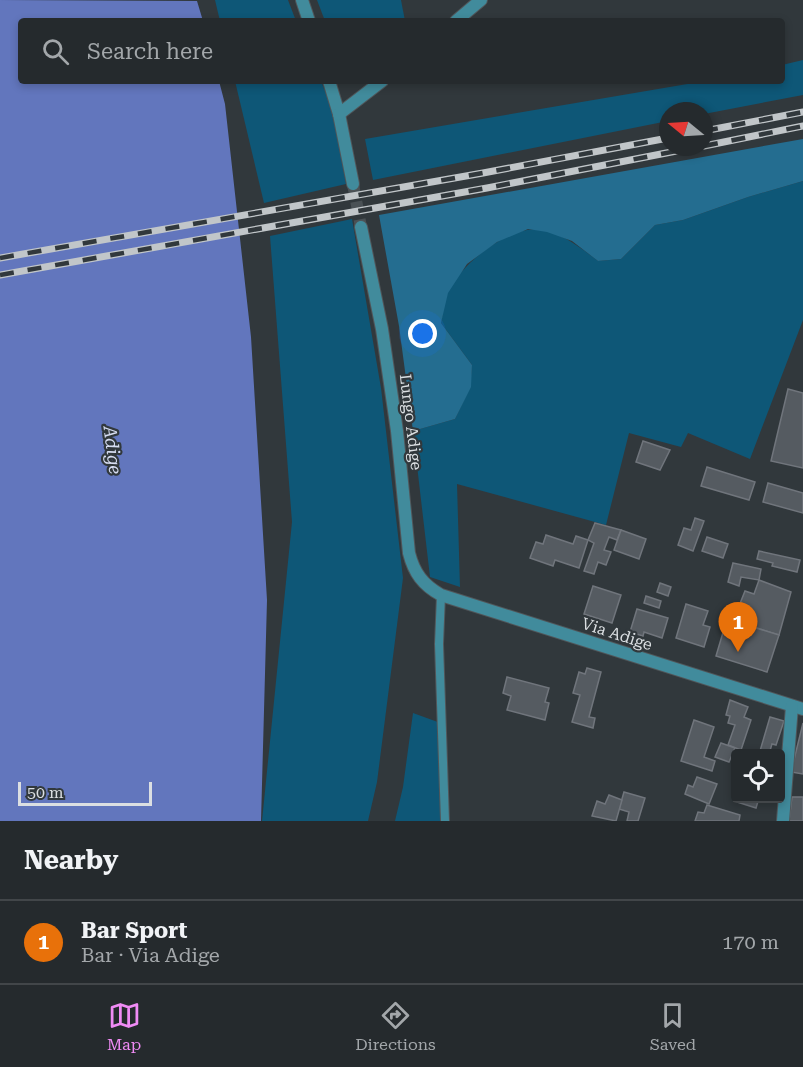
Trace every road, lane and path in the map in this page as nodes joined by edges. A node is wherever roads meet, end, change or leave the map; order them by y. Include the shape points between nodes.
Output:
1 (302, 0) edge
2 (482, 0) edge
3 (308, 18) edge
4 (460, 18) edge
5 (330, 84) edge
6 (378, 84) edge
7 (339, 114) junction
8 (352, 184) tunnel mouth
9 (361, 227) tunnel mouth
10 (424, 583) joint
11 (441, 596) junction
12 (797, 708) edge
13 (445, 821) edge
14 (783, 821) edge

1 - 3 street
2 - 4 street
5 - 7 street
6 - 7 street
7 - 8 street
9 - 10 street, Lungo Adige via 382,329 409,553 413,570
10 - 11 street, Via Adige
11 - 12 street, Via Adige
11 - 13 lane
12 - 14 street

